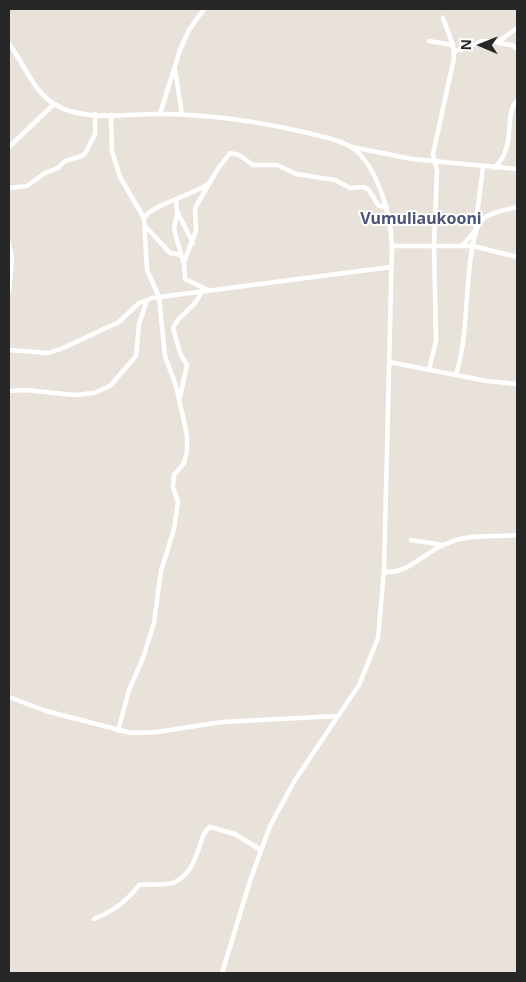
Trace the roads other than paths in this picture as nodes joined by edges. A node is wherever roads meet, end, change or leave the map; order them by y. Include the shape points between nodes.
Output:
1 (204, 9) edge
2 (443, 18) dead end
3 (517, 28) edge
4 (429, 41) dead end
5 (494, 43) junction
6 (9, 44) edge
7 (453, 45) junction
8 (517, 49) edge
9 (454, 51) junction
10 (175, 68) junction
11 (517, 102) edge
12 (54, 104) junction
13 (95, 114) junction
14 (160, 114) junction
15 (182, 114) junction
16 (111, 115) junction
17 (352, 147) junction
18 (9, 148) edge
19 (434, 161) junction
20 (484, 167) junction
21 (494, 168) junction
22 (517, 169) edge
23 (210, 183) junction
24 (9, 188) edge
25 (176, 200) junction
26 (517, 207) edge
27 (387, 208) junction
28 (178, 214) junction
29 (144, 218) junction
30 (146, 227) junction
31 (9, 243) edge
32 (193, 243) junction
33 (434, 245) junction
34 (463, 245) junction
35 (392, 246) junction
36 (473, 246) junction
37 (182, 255) junction
38 (517, 257) edge
39 (184, 262) junction
40 (391, 268) junction
41 (202, 290) junction
42 (208, 290) junction
43 (9, 292) edge
44 (159, 297) junction
45 (147, 300) junction
46 (9, 350) edge
47 (389, 362) junction
48 (429, 370) junction
49 (456, 375) junction
50 (517, 384) edge
51 (9, 391) edge
52 (179, 406) junction
53 (517, 535) edge
54 (411, 540) dead end
55 (444, 545) junction
56 (384, 571) junction
57 (9, 697) edge
58 (338, 716) junction
59 (118, 731) junction
60 (261, 850) junction
61 (94, 920) dead end
62 (222, 973) edge

1 - 10 street via 188,30
2 - 7 street
3 - 5 street
4 - 7 street
5 - 8 street via 512,45
5 - 9 street via 482,41
6 - 12 street via 37,88
7 - 9 street
9 - 19 street
10 - 14 street
10 - 15 street
11 - 21 street via 512,110 508,149
12 - 13 street via 72,111
12 - 18 street
13 - 16 street
13 - 24 street via 95,134 86,152 68,159 27,186
14 - 15 street
14 - 16 street
15 - 17 street via 230,117 320,136
16 - 29 street via 111,145 120,177
17 - 19 street
17 - 27 street via 370,170
19 - 20 street
19 - 33 street via 437,175
20 - 21 street
20 - 34 street via 475,230
21 - 22 street
23 - 25 street via 196,193
23 - 27 street via 225,158 232,153 253,165 277,164 296,174 335,180 350,188 364,187 370,190 378,205
23 - 32 street via 195,208
25 - 28 street
25 - 29 street via 151,209
26 - 36 street via 484,219 478,227
27 - 35 street
28 - 32 street
28 - 37 street via 174,229
29 - 30 street
30 - 37 street via 170,253
30 - 44 street via 147,270
31 - 43 street via 12,258
32 - 39 street
33 - 34 street
33 - 35 street
33 - 48 street via 436,341
34 - 36 street
35 - 40 street
36 - 38 street
36 - 49 street via 464,336
37 - 39 street
39 - 42 street via 186,279
40 - 42 street
40 - 47 street
41 - 42 street
41 - 44 street
41 - 52 street via 196,303 173,328 187,365
44 - 45 street
44 - 52 street via 165,356 176,386
45 - 46 street via 139,303 119,322 63,348 49,352
45 - 51 street via 139,324 136,356 110,386 94,393 76,395
47 - 48 street
47 - 56 street
48 - 49 street
49 - 50 street
52 - 59 street via 188,451 174,475 173,487 178,502 174,529 164,556 150,638 129,690
53 - 55 street via 476,536
54 - 55 street
55 - 56 street via 401,571
56 - 58 street via 381,621 375,649 362,681
57 - 59 street
58 - 59 street via 222,722 140,733
58 - 60 street via 281,803
60 - 61 street via 235,834 207,828 197,857 180,879 170,884 139,885 116,908
60 - 62 street

